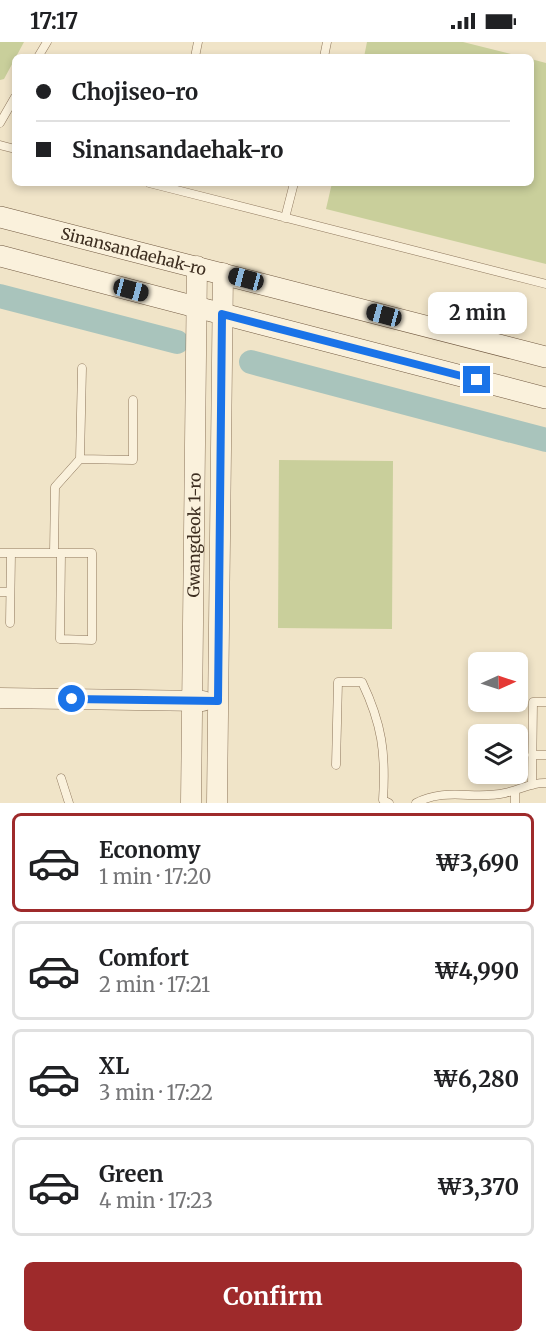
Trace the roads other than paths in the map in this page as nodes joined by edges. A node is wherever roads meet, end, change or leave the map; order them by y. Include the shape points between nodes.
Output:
1 (12, 102) edge
2 (0, 123) edge
3 (170, 186) edge
4 (293, 186) edge
5 (0, 217) edge
6 (285, 218) junction
7 (0, 256) edge
8 (197, 266) junction
9 (223, 273) junction
10 (546, 284) edge
11 (196, 307) junction
12 (222, 314) junction
13 (546, 357) edge
14 (82, 369) dead end
15 (546, 398) edge
16 (133, 400) dead end
17 (80, 459) junction
18 (0, 553) edge
19 (11, 553) junction
20 (57, 553) junction
21 (0, 592) edge
22 (10, 592) junction
23 (10, 623) dead end
24 (0, 698) edge
25 (192, 701) junction
26 (218, 701) junction
27 (546, 702) edge
28 (532, 755) junction
29 (546, 755) edge
30 (336, 765) dead end
31 (61, 778) dead end
32 (546, 783) edge
33 (532, 785) junction
34 (515, 790) junction
35 (69, 803) edge
36 (191, 803) edge
37 (217, 803) edge
38 (389, 803) edge
39 (417, 803) edge
40 (515, 803) edge

1 - 2 lane
3 - 6 lane
4 - 6 lane
5 - 8 main road, Sinansandaehak-ro
6 - 10 lane
7 - 11 main road
8 - 9 main road, Sinansandaehak-ro
8 - 11 street, Gwangdeok 1-ro
9 - 12 street, Gwangdeok 1-ro
9 - 13 main road, Sinansandaehak-ro
11 - 12 main road
11 - 25 street, Gwangdeok 1-ro
12 - 15 main road
12 - 26 street, Gwangdeok 1-ro
14 - 17 lane
16 - 17 lane via 133,460
17 - 20 lane via 55,487
18 - 19 lane
19 - 20 lane
19 - 22 lane
20 - 20 lane via 60,639 92,640 92,553
21 - 22 lane
22 - 23 lane
24 - 25 street
25 - 26 street
25 - 36 street, Gwangdeok 1-ro
26 - 37 street, Gwangdeok 1-ro
27 - 28 lane via 533,702
28 - 29 lane
28 - 33 lane
30 - 38 lane via 338,682 362,682 376,712 385,762 383,800
31 - 35 lane
32 - 33 lane
33 - 34 lane
34 - 39 lane via 502,794 442,794
34 - 40 lane

